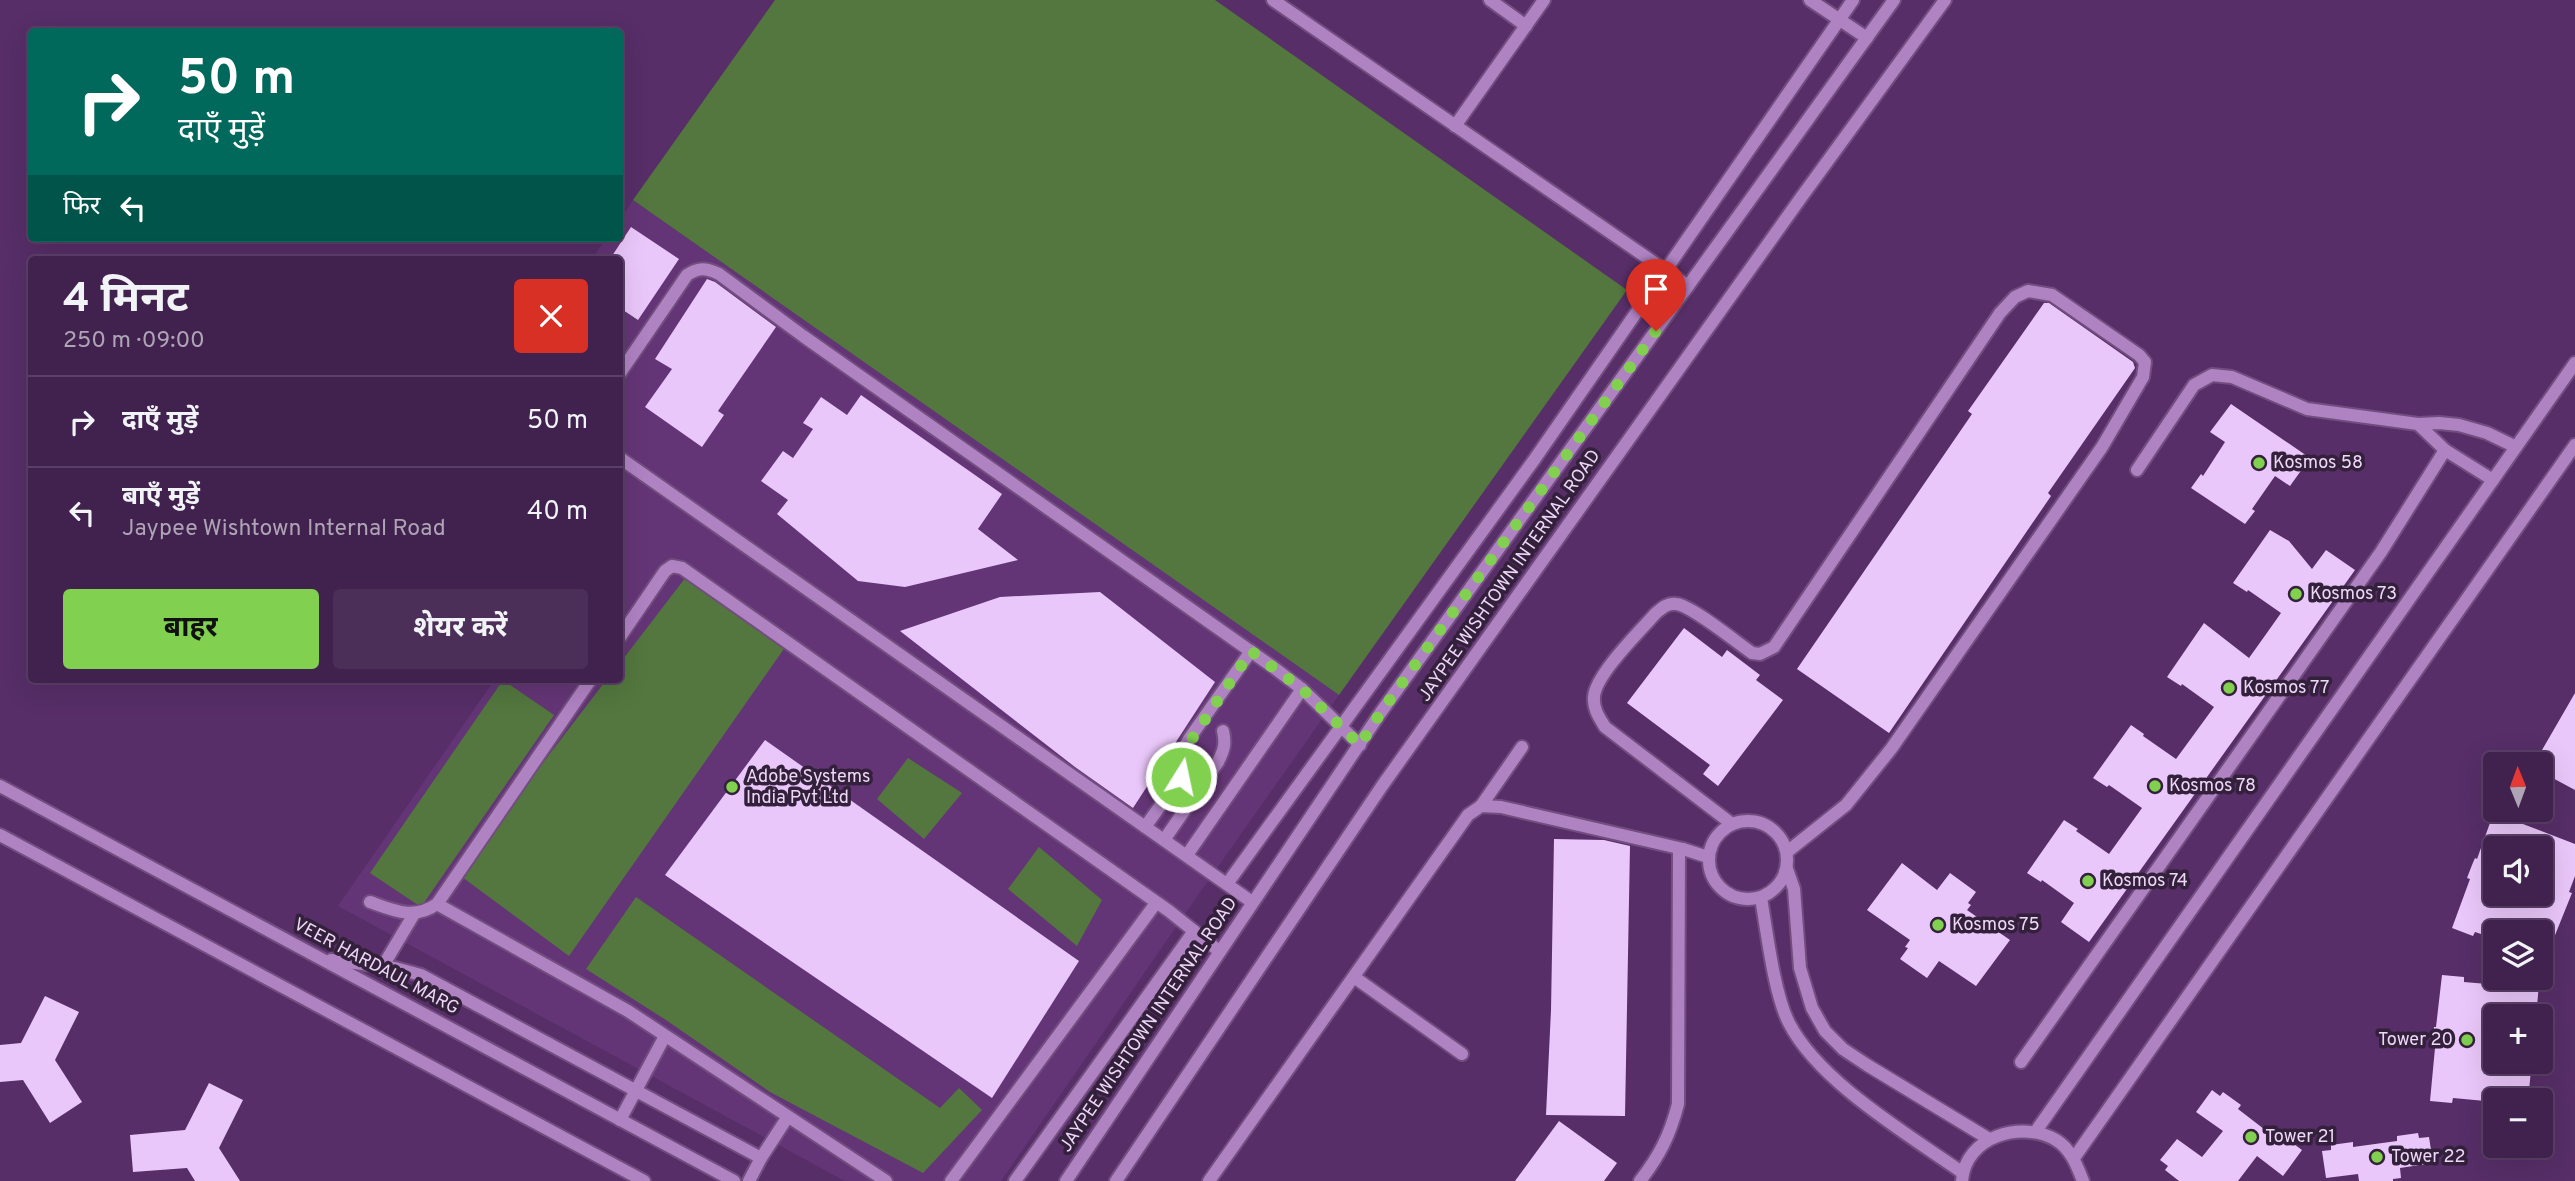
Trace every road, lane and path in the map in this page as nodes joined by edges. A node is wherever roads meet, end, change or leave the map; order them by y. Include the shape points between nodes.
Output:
1 (1273, 0) edge
2 (1490, 0) edge
3 (1544, 0) edge
4 (1810, 0) edge
5 (1853, 0) edge
6 (1894, 0) edge
7 (1945, 0) edge
8 (1839, 20) junction
9 (1526, 26) junction
10 (1867, 38) junction
11 (1455, 125) junction
12 (1665, 270) junction
13 (1688, 286) junction
14 (2575, 363) edge
15 (623, 369) edge
16 (2418, 424) junction
17 (2575, 445) edge
18 (2516, 447) junction
19 (2445, 450) junction
20 (623, 460) edge
21 (2137, 470) dead end
22 (2493, 480) junction
23 (623, 633) edge
24 (1251, 651) junction
25 (588, 683) edge
26 (1302, 689) junction
27 (1340, 727) junction
28 (1223, 731) dead end
29 (1360, 745) junction
30 (1521, 747) dead end
31 (0, 786) edge
32 (1482, 806) junction
33 (1732, 824) junction
34 (1145, 827) junction
35 (0, 835) edge
36 (1164, 840) junction
37 (1683, 849) junction
38 (1787, 852) junction
39 (1187, 855) junction
40 (1708, 857) junction
41 (1787, 869) junction
42 (1227, 884) junction
43 (1760, 898) junction
44 (370, 902) dead end
45 (1252, 902) junction
46 (437, 904) junction
47 (1156, 904) junction
48 (414, 914) junction
49 (1194, 931) junction
50 (1219, 951) junction
51 (324, 959) junction
52 (383, 966) junction
53 (1354, 977) junction
54 (665, 1036) junction
55 (1462, 1054) dead end
56 (2021, 1062) dead end
57 (638, 1091) junction
58 (787, 1118) junction
59 (620, 1120) junction
60 (2036, 1131) junction
61 (1989, 1139) junction
62 (761, 1157) junction
63 (2074, 1158) junction
64 (1962, 1177) edge
65 (644, 1181) edge
66 (734, 1181) edge
67 (749, 1181) edge
68 (886, 1181) edge
69 (951, 1181) edge
70 (1015, 1181) edge
71 (1066, 1181) edge
72 (1116, 1181) edge
73 (1209, 1181) edge
74 (1640, 1181) edge
75 (2083, 1181) edge

1 - 11 street
2 - 9 street
3 - 9 street
4 - 8 street
5 - 8 street
6 - 10 street, JAYPEE WISHTOWN INTERNAL ROAD
7 - 72 street, JAYPEE WISHTOWN INTERNAL ROAD via 1382,786
8 - 10 street
8 - 12 street
9 - 11 street
10 - 13 street, JAYPEE WISHTOWN INTERNAL ROAD
11 - 12 street
12 - 13 street
12 - 27 street
13 - 29 street, JAYPEE WISHTOWN INTERNAL ROAD
14 - 18 street
15 - 24 street via 687,275 698,268 709,269
16 - 18 street via 2459,425
16 - 19 street
16 - 21 street via 2307,409 2232,377 2212,374 2194,385
17 - 63 street
18 - 22 street
19 - 22 street
19 - 56 street via 2381,552
20 - 34 street
22 - 60 street
23 - 47 street via 665,570 682,568
24 - 26 street
24 - 34 street via 1189,739 1181,755 1181,777
25 - 46 street
26 - 27 street
26 - 39 street
27 - 29 street
27 - 42 street
28 - 36 street via 1226,741 1218,762
29 - 45 street, JAYPEE WISHTOWN INTERNAL ROAD
30 - 32 street
31 - 51 street, VEER HARDAUL MARG
32 - 37 street
32 - 53 street via 1468,815
33 - 38 street via 1756,821 1770,827
33 - 38 street via 1605,727 1595,711 1598,680 1666,605 1690,610 1752,653 1774,647 2000,313 2028,291 2052,295 2139,355 2145,362 2143,377 2102,447 1891,749 1846,805
33 - 40 street via 1713,841
34 - 36 street
35 - 65 street
36 - 39 street
37 - 40 street
37 - 74 street via 1678,860 1678,1104 1671,1133
38 - 41 street
39 - 42 street
40 - 43 street via 1713,878 1724,892 1742,899
41 - 43 street via 1773,891
41 - 61 street via 1794,889 1800,968 1812,1008 1825,1031 1867,1065
42 - 45 street
43 - 64 street via 1788,1023 1811,1057
44 - 48 street
45 - 50 street, JAYPEE WISHTOWN INTERNAL ROAD
46 - 48 street
46 - 54 street via 607,998
47 - 49 street
47 - 69 street
48 - 52 street
49 - 50 street
49 - 70 street
50 - 71 street, JAYPEE WISHTOWN INTERNAL ROAD
51 - 52 street
51 - 59 street, VEER HARDAUL MARG
52 - 57 street via 421,975
53 - 55 street
53 - 73 street
54 - 57 street
54 - 58 street
57 - 59 street
57 - 62 street
58 - 62 street
58 - 68 street
59 - 66 street, VEER HARDAUL MARG
60 - 61 street via 2012,1131
60 - 63 street via 2058,1141
61 - 64 street via 1972,1156
62 - 67 street
63 - 75 street

